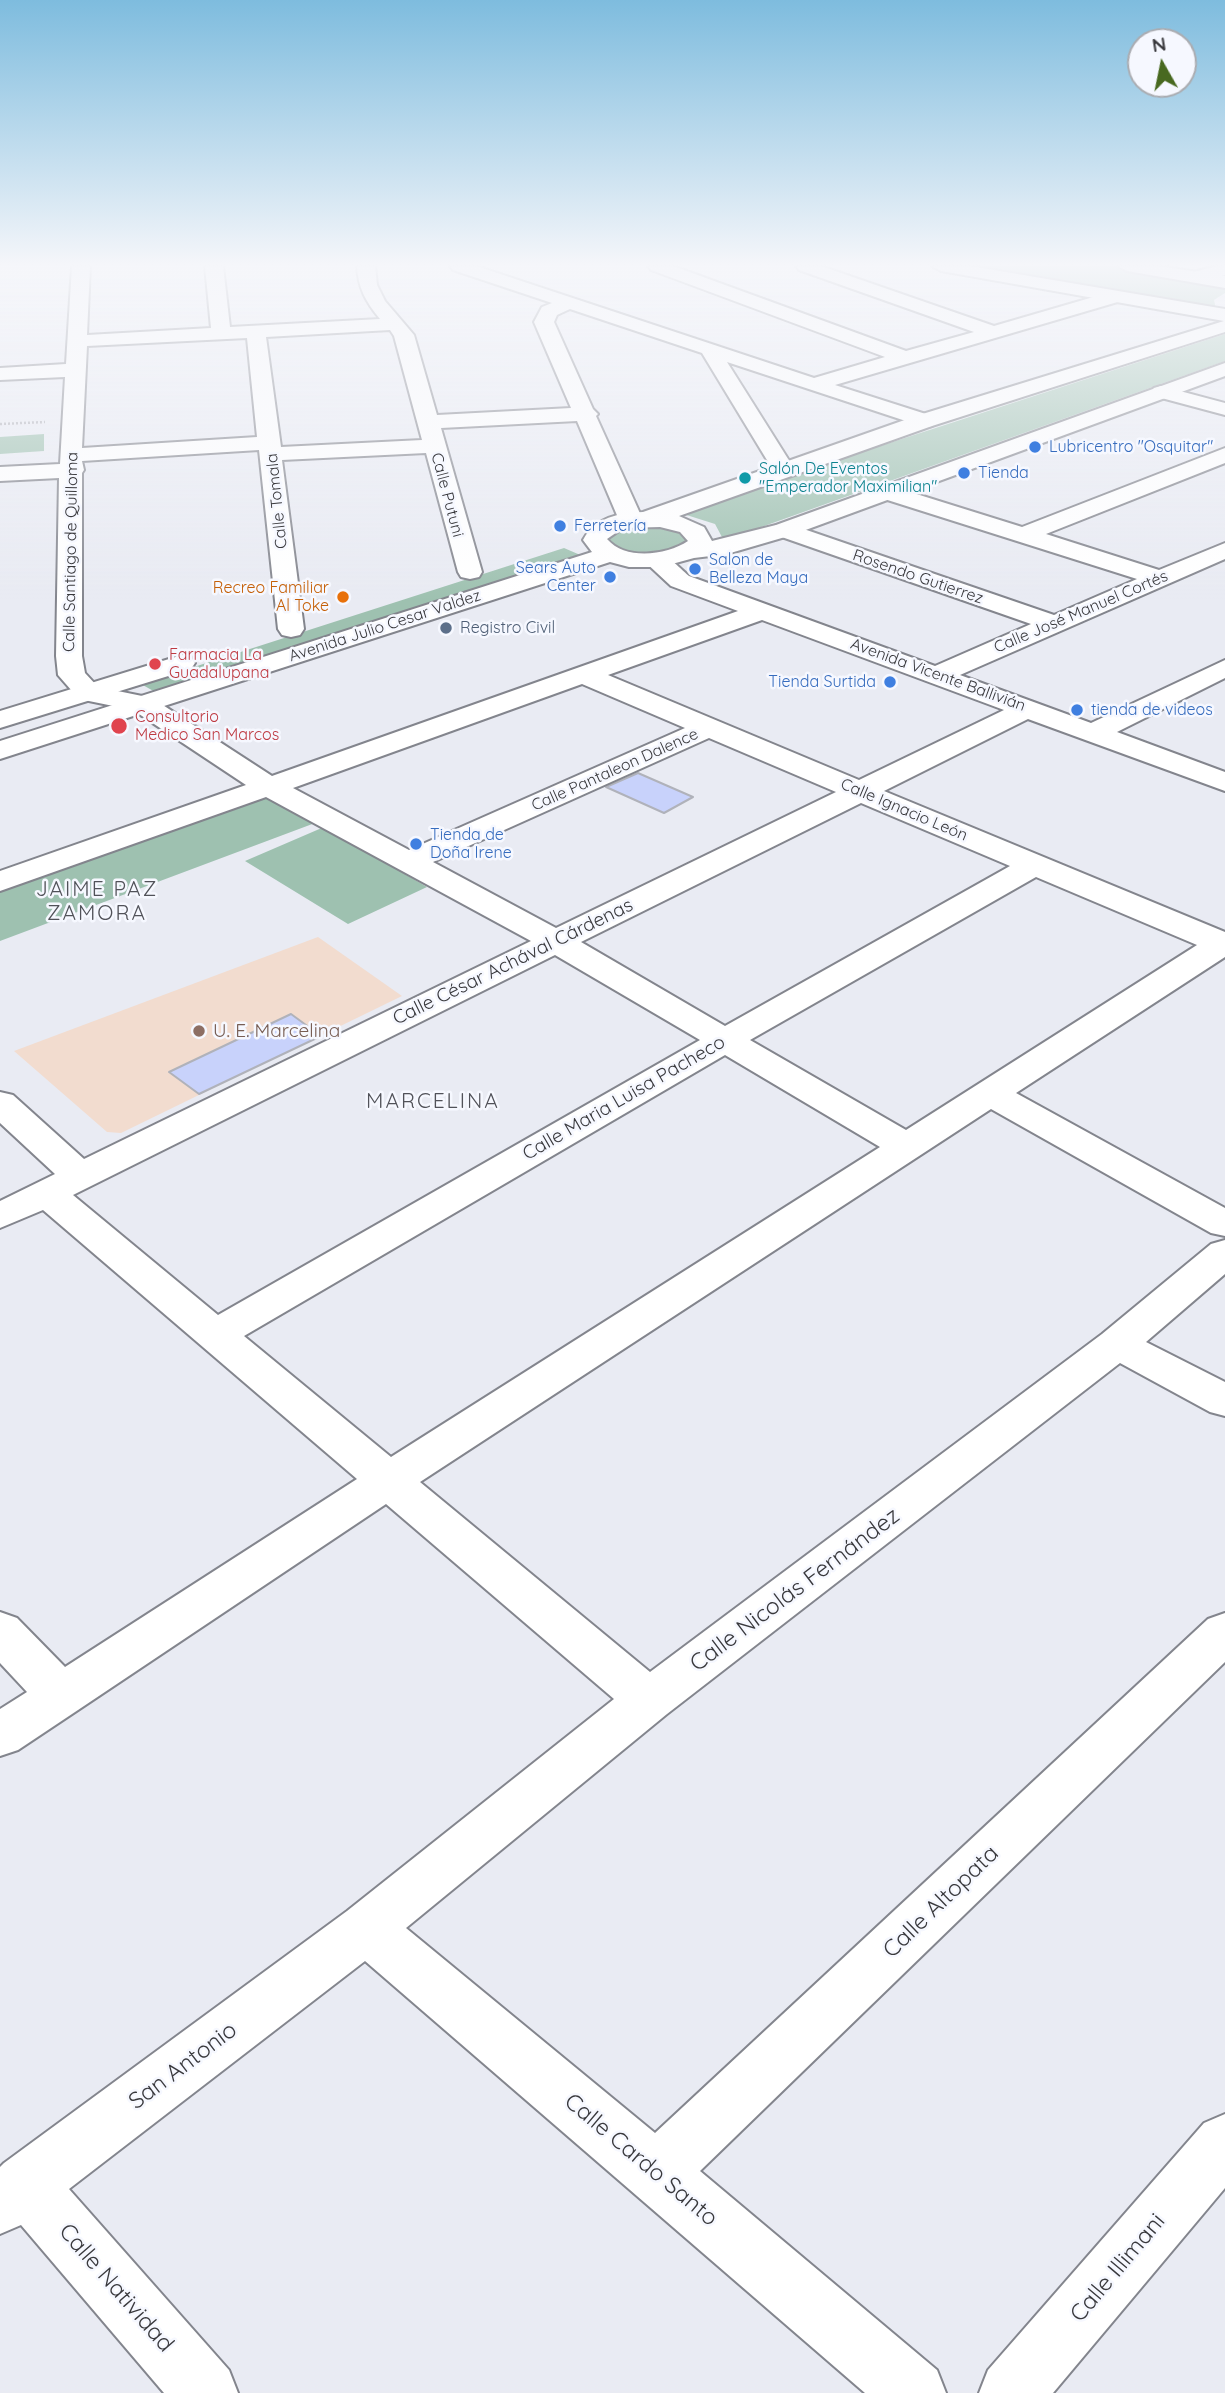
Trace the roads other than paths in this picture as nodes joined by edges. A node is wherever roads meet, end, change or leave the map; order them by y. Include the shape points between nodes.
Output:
1 (76, 378) edge
2 (262, 378) edge
3 (415, 378) edge
4 (570, 378) edge
5 (727, 378) edge
6 (796, 378) edge
7 (837, 378) edge
8 (1061, 378) edge
9 (1203, 378) edge
10 (815, 384) junction
11 (1161, 392) junction
12 (1225, 409) edge
13 (587, 414) junction
14 (924, 421) junction
15 (427, 422) junction
16 (434, 446) junction
17 (271, 449) junction
18 (1225, 455) edge
19 (72, 462) junction
20 (784, 470) junction
21 (0, 474) edge
22 (886, 492) junction
23 (639, 520) junction
24 (784, 530) junction
25 (1023, 535) junction
26 (604, 543) junction
27 (1225, 550) edge
28 (692, 551) junction
29 (534, 552) dead end
30 (655, 560) junction
31 (495, 564) dead end
32 (470, 572) junction
33 (1160, 578) junction
34 (444, 580) dead end
35 (763, 611) junction
36 (316, 621) dead end
37 (1052, 623) junction
38 (291, 629) junction
39 (265, 637) dead end
40 (202, 657) dead end
41 (586, 676) junction
42 (937, 676) junction
43 (1219, 676) edge
44 (89, 693) junction
45 (142, 704) junction
46 (1027, 709) junction
47 (0, 720) edge
48 (708, 728) junction
49 (1093, 733) junction
50 (0, 750) edge
51 (1225, 782) edge
52 (269, 787) junction
53 (859, 792) junction
54 (408, 862) junction
55 (1035, 865) junction
56 (0, 882) edge
57 (555, 941) junction
58 (1223, 943) edge
59 (725, 1040) junction
60 (991, 1094) junction
61 (0, 1102) edge
62 (908, 1147) junction
63 (64, 1184) junction
64 (0, 1216) edge
65 (1225, 1224) edge
66 (1225, 1253) edge
67 (215, 1335) junction
68 (1117, 1345) junction
69 (1225, 1401) edge
70 (389, 1480) junction
71 (0, 1631) edge
72 (1225, 1632) edge
73 (61, 1696) junction
74 (649, 1700) junction
75 (0, 1735) edge
76 (366, 1928) junction
77 (1225, 2143) edge
78 (656, 2172) junction
79 (13, 2194) edge
80 (206, 2393) edge
81 (914, 2393) edge
82 (1011, 2393) edge

1 - 19 street, Calle Santiago de Quilloma
2 - 17 street, Calle Tomala
3 - 15 street, Calle Putuni
4 - 13 street
5 - 20 street
6 - 10 street
7 - 10 street
8 - 14 street
9 - 11 street
10 - 14 street
11 - 12 street
11 - 22 street
13 - 15 street
13 - 23 street
14 - 20 street
15 - 16 street, Calle Putuni
16 - 17 street
16 - 32 street, Calle Putuni
17 - 19 street
17 - 38 street, Calle Tomala
18 - 25 street
19 - 21 street
19 - 44 street, Calle Santiago de Quilloma via 69,656 72,675
20 - 23 street
22 - 24 street
22 - 25 street
23 - 26 street via 615,524
23 - 28 street via 678,523 697,533 701,539
24 - 28 street via 727,547
24 - 37 street, Rosendo Gutierrez
25 - 33 street
26 - 29 street
26 - 30 street via 630,559
26 - 45 street, Avenida Julio Cesar Valdez
27 - 33 street, Calle José Manuel Cortés
28 - 30 street
30 - 35 street, Avenida Vicente Ballivián via 680,581
31 - 32 street, Avenida Julio Cesar Valdez
32 - 34 street, Avenida Julio Cesar Valdez
33 - 37 street, Calle José Manuel Cortés
35 - 41 street
35 - 42 street, Avenida Vicente Ballivián
36 - 38 street, Avenida Julio Cesar Valdez
37 - 42 street, Calle José Manuel Cortés
38 - 39 street, Avenida Julio Cesar Valdez
40 - 44 street
41 - 48 street, Calle Ignacio León
41 - 52 street
42 - 46 street, Avenida Vicente Ballivián
43 - 49 street
44 - 45 street
44 - 47 street
45 - 50 street, Avenida Julio Cesar Valdez
45 - 52 street
46 - 49 street, Avenida Vicente Ballivián
46 - 53 street, Calle César Achával Cárdenas
48 - 53 street, Calle Ignacio León
48 - 54 street, Calle Pantaleon Dalence
49 - 51 street, Avenida Vicente Ballivián
52 - 54 street
52 - 56 street
53 - 55 street, Calle Ignacio León
53 - 57 street, Calle César Achával Cárdenas
54 - 57 street
55 - 58 street, Calle Ignacio León
55 - 59 street, Calle Maria Luisa Pacheco
57 - 59 street
57 - 63 street, Calle César Achával Cárdenas
58 - 60 street
59 - 62 street
59 - 67 street, Calle Maria Luisa Pacheco
60 - 62 street
60 - 65 street
61 - 63 street
62 - 70 street
63 - 64 street, Calle César Achával Cárdenas
63 - 67 street
66 - 68 street, Calle Nicolás Fernández
67 - 70 street
68 - 69 street
68 - 74 street, Calle Nicolás Fernández
70 - 73 street
70 - 74 street
71 - 73 street
72 - 78 street, Calle Altopata
73 - 75 street
74 - 76 street, Calle Nicolás Fernández
76 - 78 street, Calle Cardo Santo
76 - 79 street, San Antonio
77 - 82 street, Calle Illimani
78 - 81 street, Calle Cardo Santo
79 - 80 street, Calle Natividad

